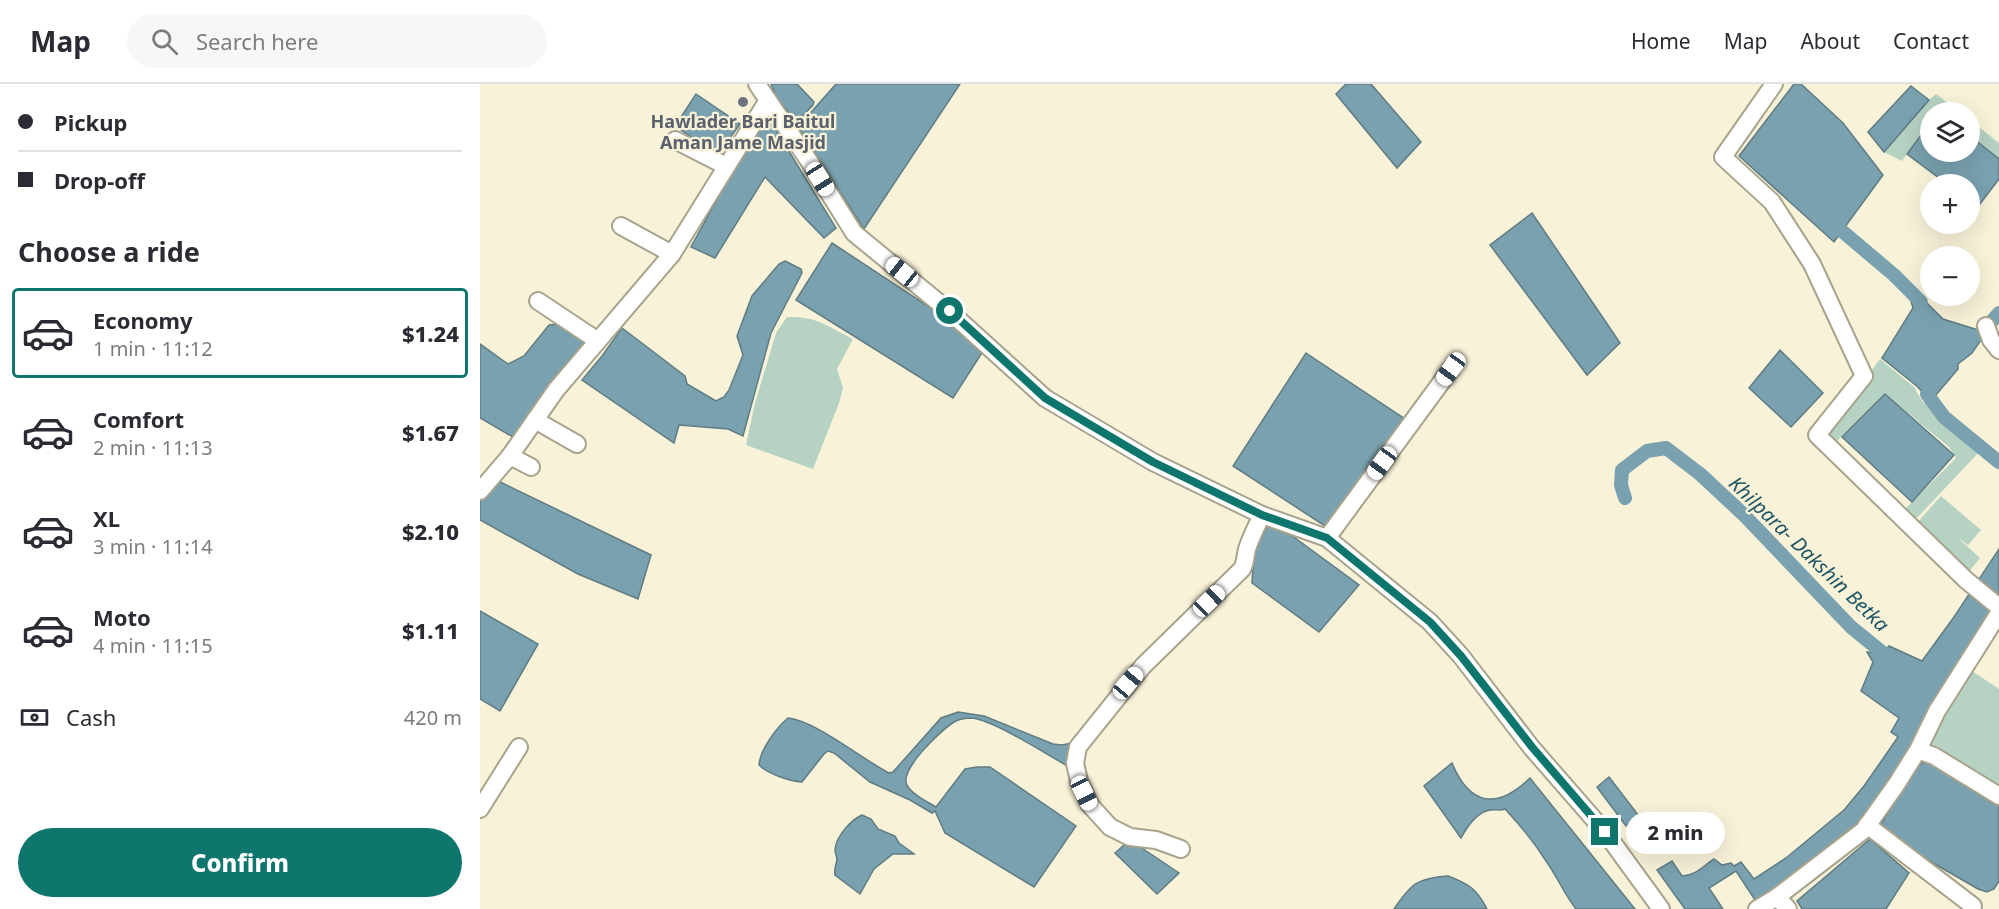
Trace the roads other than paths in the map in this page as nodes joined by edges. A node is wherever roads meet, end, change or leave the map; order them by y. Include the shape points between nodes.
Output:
1 (757, 84) edge
2 (1774, 84) edge
3 (768, 100) junction
4 (675, 140) dead end
5 (726, 166) junction
6 (621, 226) dead end
7 (672, 254) junction
8 (538, 301) dead end
9 (598, 341) junction
10 (1451, 369) dead end
11 (535, 420) junction
12 (578, 444) dead end
13 (510, 456) junction
14 (531, 467) dead end
15 (480, 490) edge
16 (1262, 515) junction
17 (1327, 538) junction
18 (1999, 607) edge
19 (1999, 613) edge
20 (519, 747) dead end
21 (1917, 750) junction
22 (1999, 796) edge
23 (480, 808) edge
24 (1867, 825) junction
25 (1181, 849) dead end
26 (1782, 903) edge
27 (1973, 906) dead end
28 (1661, 909) edge
29 (1757, 909) edge

1 - 3 street
2 - 18 street via 1723,157 1772,202 1812,264 1864,376 1817,435 1966,580
3 - 5 street
3 - 16 street via 854,233 950,311 1045,398 1153,462
4 - 5 street
5 - 7 street
6 - 7 street
7 - 9 street
8 - 9 street
9 - 11 street
10 - 17 street
11 - 12 street
11 - 13 street
13 - 14 street
13 - 15 street
16 - 17 street
16 - 25 street via 1242,569 1143,666 1078,747 1075,763 1079,781 1090,805 1110,827 1130,837 1156,840
17 - 28 street via 1430,622 1461,656 1605,832
19 - 21 street
20 - 23 street
21 - 22 street via 1934,756
21 - 24 street
24 - 26 street
24 - 27 street
26 - 29 street

